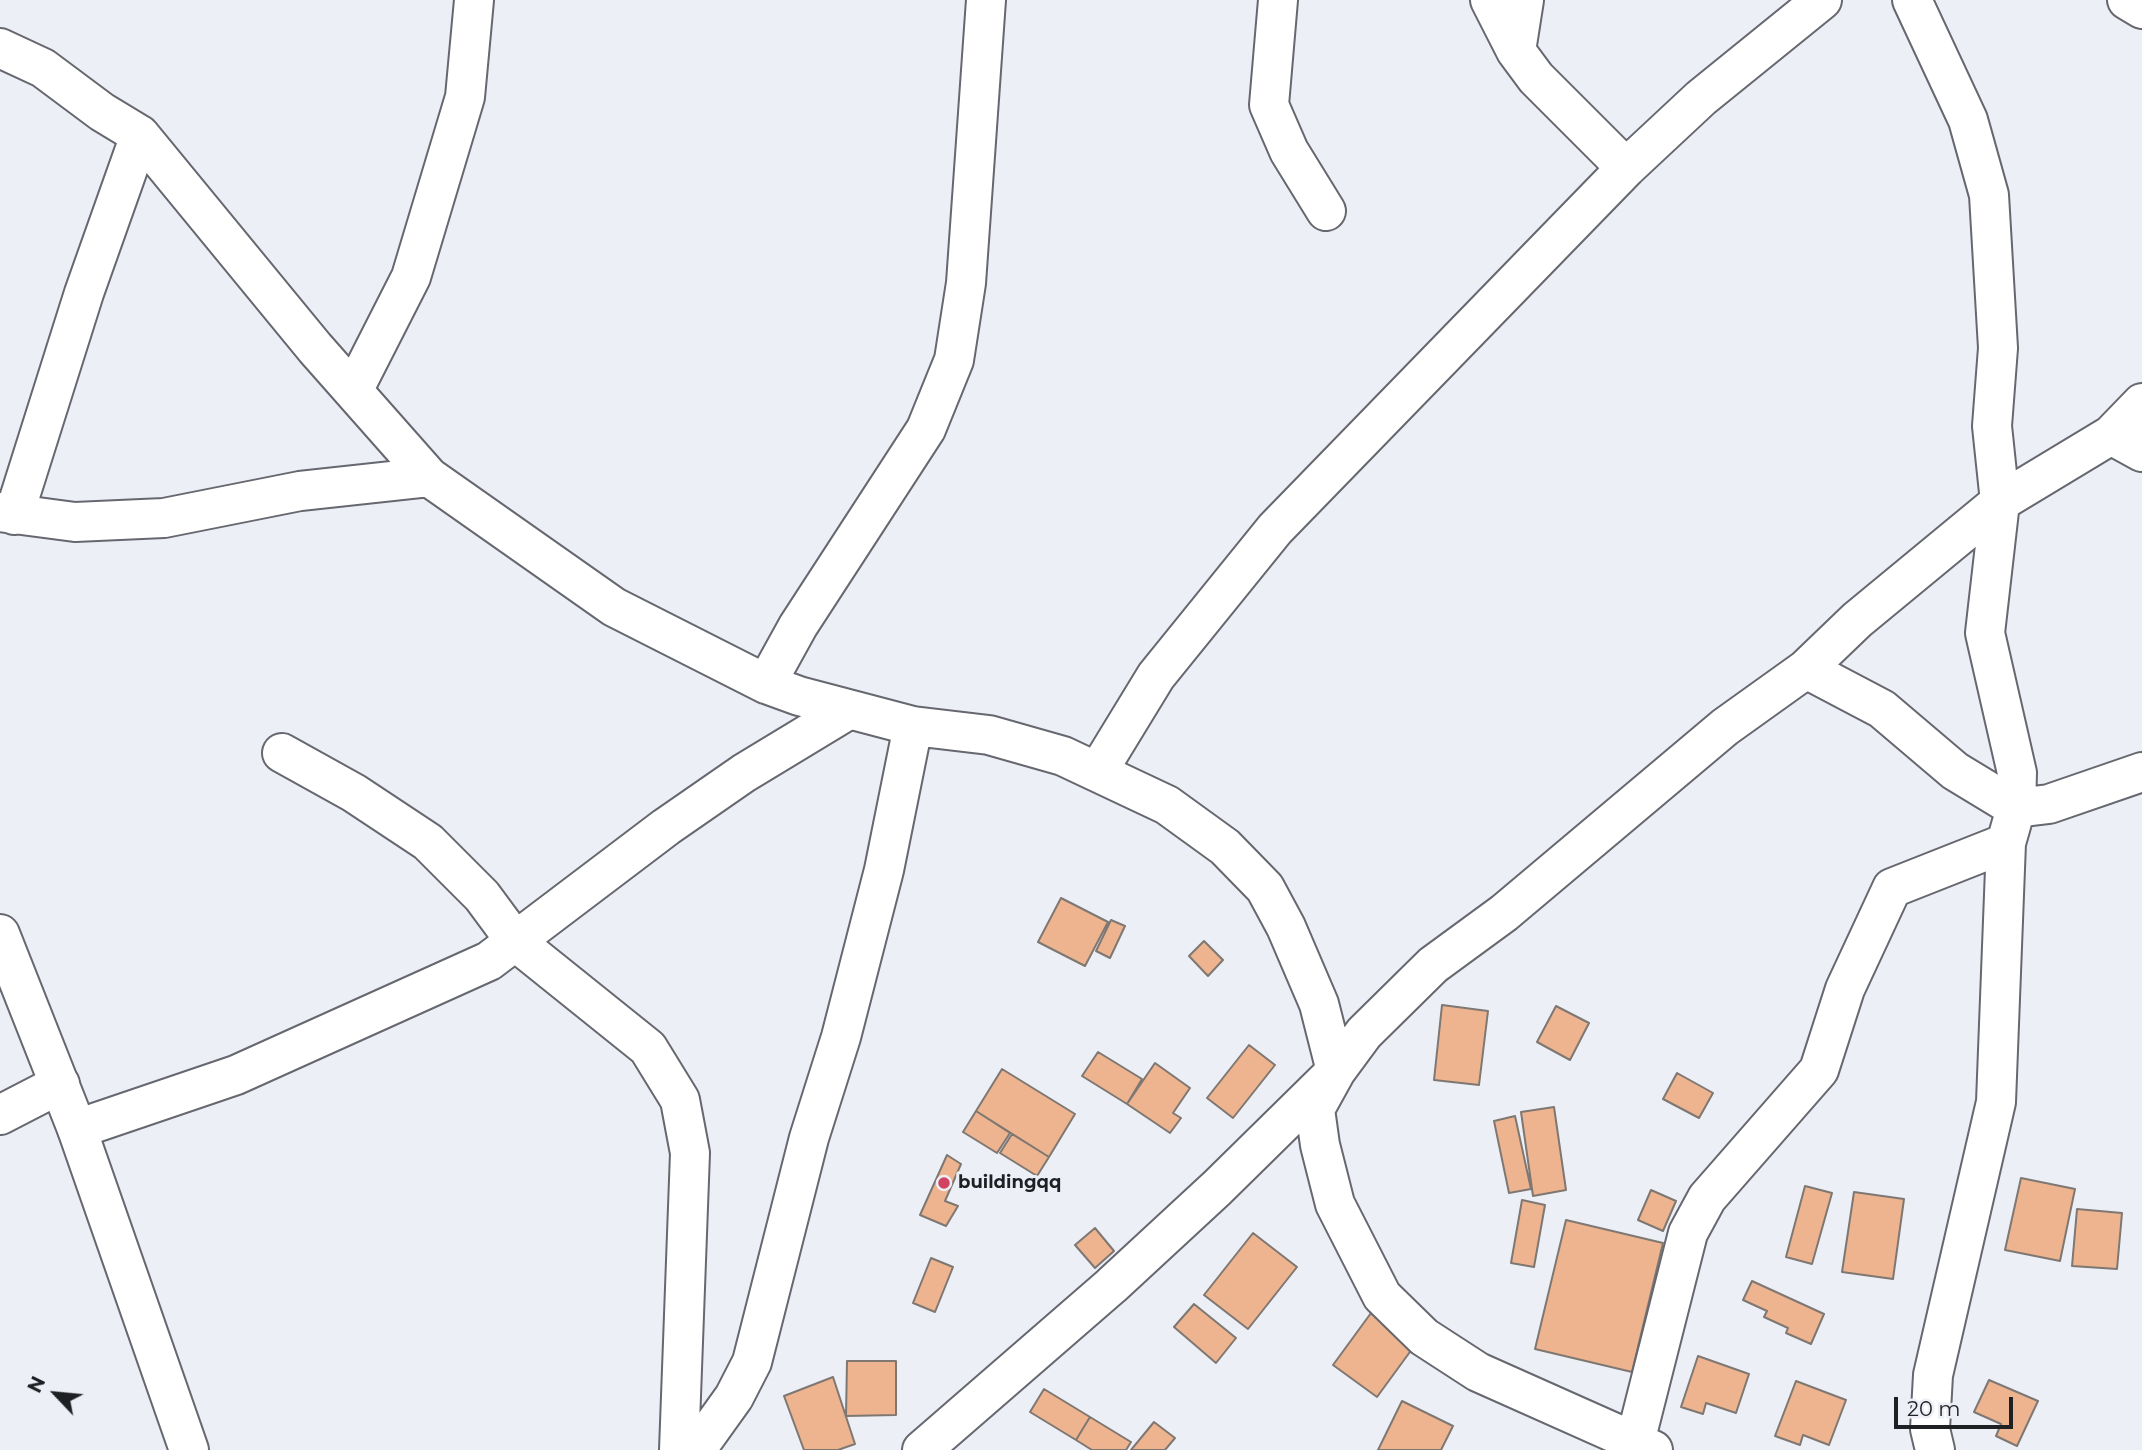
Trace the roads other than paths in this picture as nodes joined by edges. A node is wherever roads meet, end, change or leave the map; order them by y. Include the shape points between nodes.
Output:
1 (474, 0) edge
2 (986, 0) edge
3 (1278, 0) edge
4 (1489, 0) edge
5 (1524, 0) edge
6 (1822, 0) edge
7 (1912, 0) edge
8 (2127, 0) edge
9 (2142, 9) edge
10 (0, 48) edge
11 (1516, 51) junction
12 (140, 135) junction
13 (1626, 168) junction
14 (1326, 211) dead end
15 (353, 391) junction
16 (2142, 403) edge
17 (2127, 443) edge
18 (429, 477) junction
19 (2000, 502) junction
20 (7, 513) edge
21 (1806, 669) junction
22 (766, 684) junction
23 (848, 710) junction
24 (913, 726) junction
25 (282, 753) dead end
26 (1098, 771) junction
27 (2142, 772) edge
28 (2011, 825) junction
29 (0, 934) edge
30 (516, 942) junction
31 (1336, 1071) junction
32 (60, 1084) junction
33 (0, 1115) edge
34 (77, 1129) junction
35 (1640, 1447) edge
36 (189, 1450) edge
37 (679, 1450) edge
38 (696, 1450) edge
39 (922, 1450) edge
40 (1935, 1450) edge

1 - 15 street via 465,97 411,276
2 - 22 street via 966,283 954,360 926,429 798,626
3 - 14 street via 1269,105 1289,151
4 - 11 street
5 - 11 street
6 - 13 street via 1701,98
7 - 19 street via 1968,120 1989,195 1998,348 1992,426
8 - 9 street
10 - 12 street via 43,68
11 - 13 street via 1536,78
12 - 15 street
12 - 20 street
13 - 26 street via 1275,529 1156,677
15 - 18 street
16 - 17 street
17 - 19 street
18 - 20 street via 300,491 164,518 75,522
18 - 22 street via 614,607
19 - 21 street via 1857,620
19 - 28 street via 1985,633 2017,773
21 - 28 street via 1882,709
21 - 31 street via 1725,727 1504,913 1433,965 1364,1033
22 - 23 street
23 - 24 street
23 - 30 street via 677,819
24 - 26 street via 989,735
24 - 38 street via 884,870 752,1362 734,1397
25 - 30 street via 428,842 482,896
26 - 31 street via 1167,805 1225,847 1265,888 1319,1003
27 - 28 street via 2049,804
28 - 35 street via 1892,888 1845,989 1819,1070 1707,1198 1688,1233 1665,1311
28 - 40 street via 1996,1102 1933,1376 1930,1429
29 - 32 street
30 - 34 street via 466,972 236,1075
30 - 37 street via 648,1048 680,1100 690,1153
31 - 35 street via 1315,1109 1320,1145 1335,1204 1382,1296 1424,1337 1478,1372
31 - 39 street via 1111,1286
32 - 33 street
32 - 34 street
34 - 36 street

